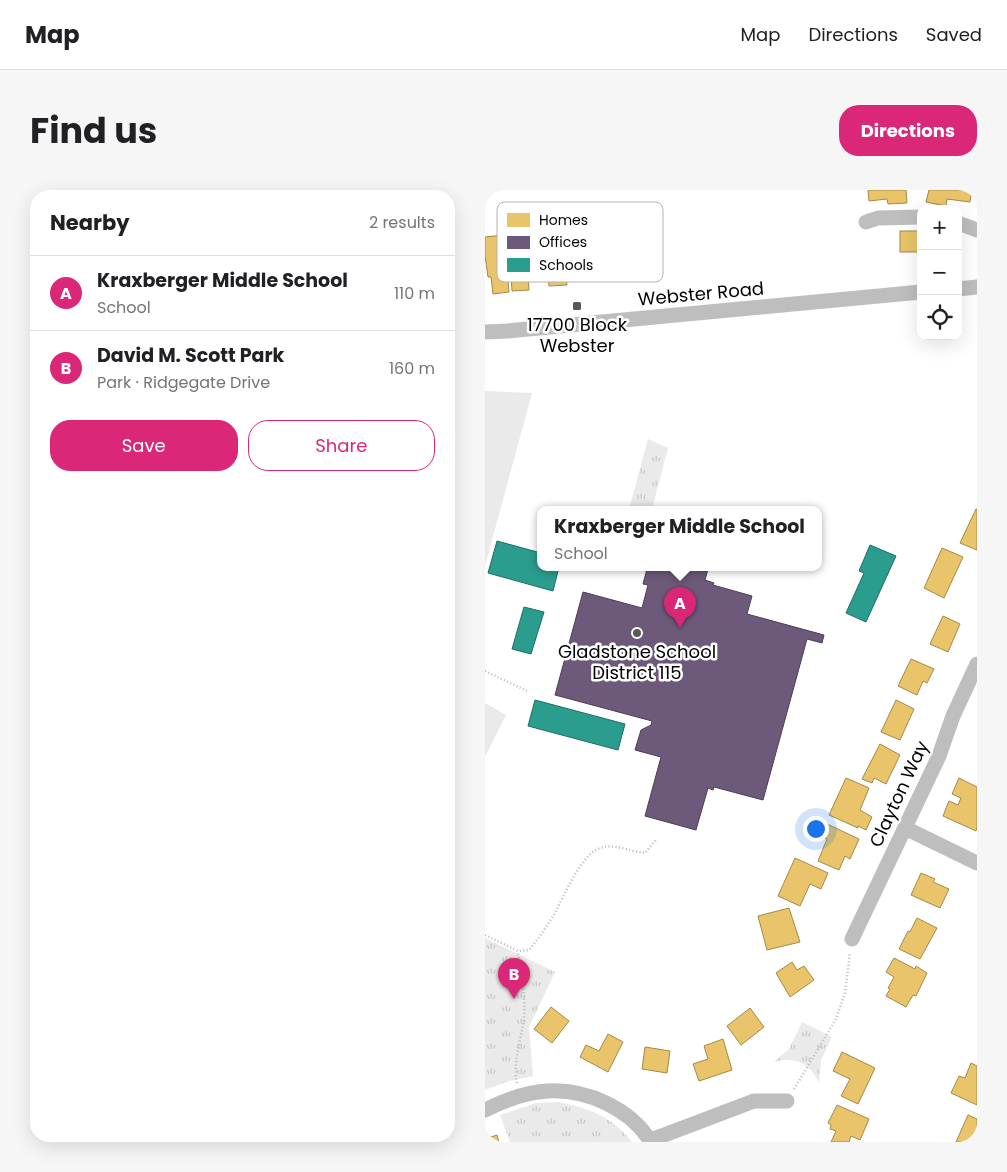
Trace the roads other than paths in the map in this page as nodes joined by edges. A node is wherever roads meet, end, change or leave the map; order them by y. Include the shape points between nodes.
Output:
1 (917, 217) edge
2 (867, 222) dead end
3 (962, 224) edge
4 (977, 230) edge
5 (977, 287) edge
6 (962, 289) edge
7 (917, 292) edge
8 (485, 332) edge
9 (977, 664) edge
10 (905, 828) junction
11 (977, 863) edge
12 (852, 938) road end
13 (787, 1101) road end
14 (485, 1110) edge
15 (651, 1141) edge

1 - 2 street via 879,218
3 - 4 street
5 - 6 street
7 - 8 street, Webster Road
9 - 10 street, Clayton Way
10 - 11 street
10 - 12 street, Clayton Way
13 - 15 street via 755,1100
14 - 15 street via 519,1095 547,1090 568,1092 595,1098 617,1109

